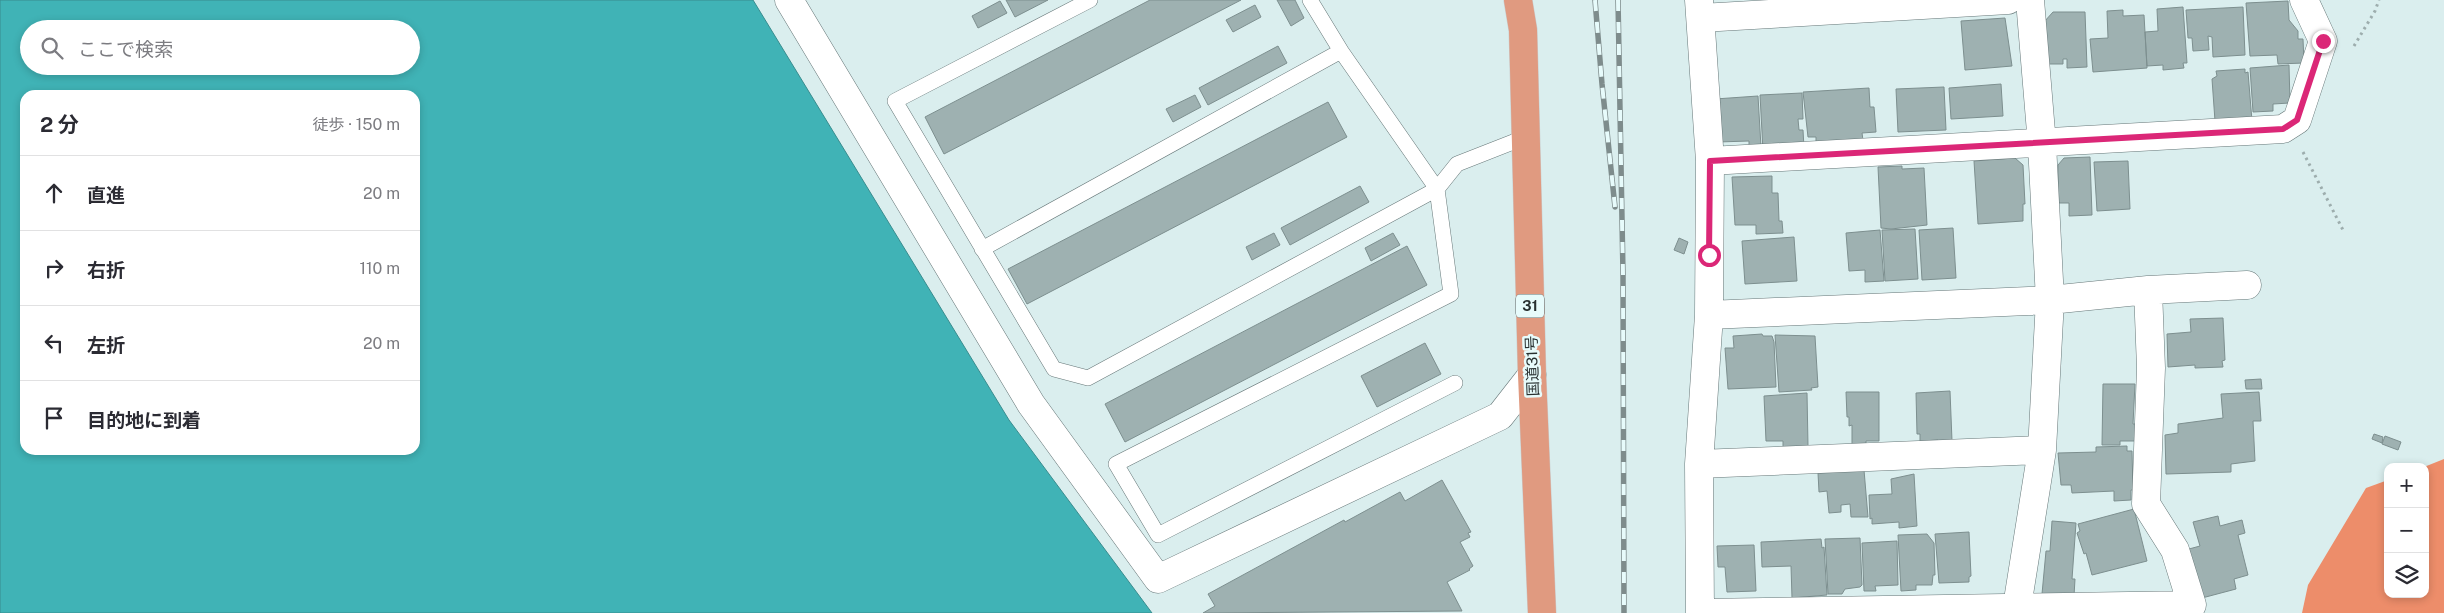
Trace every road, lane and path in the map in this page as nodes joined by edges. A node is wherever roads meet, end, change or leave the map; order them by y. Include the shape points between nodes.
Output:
1 (790, 0) edge
2 (1090, 0) edge
3 (1310, 0) edge
4 (1518, 0) edge
5 (2008, 0) edge
6 (2030, 0) edge
7 (2304, 0) edge
8 (1700, 9) edge
9 (1341, 51) junction
10 (1526, 137) junction
11 (2042, 144) junction
12 (2308, 159) dead end
13 (1710, 161) junction
14 (1437, 189) junction
15 (2344, 232) dead end
16 (982, 249) junction
17 (2247, 284) dead end
18 (2148, 290) junction
19 (2050, 300) junction
20 (1709, 315) junction
21 (1532, 375) junction
22 (1455, 383) dead end
23 (2042, 450) junction
24 (1699, 464) junction
25 (2016, 610) edge
26 (1542, 613) edge
27 (1701, 613) edge

1 - 21 street via 1031,404 1158,579 1500,416
2 - 16 lane via 895,101
3 - 9 lane
4 - 10 highway, 国道31号 / 31 via 1523,30
5 - 8 street
6 - 11 street
7 - 11 street via 2323,41 2297,120 2283,129
8 - 13 street
9 - 14 lane
9 - 16 lane
10 - 14 lane via 1457,164
10 - 21 highway, 国道31号 / 31
11 - 13 street
11 - 19 street
12 - 15 path
13 - 20 street
14 - 16 lane via 1088,378 1054,369
14 - 22 lane via 1451,294 1116,464 1158,535
17 - 18 street
18 - 19 street
18 - 25 street via 2151,368 2146,504 2175,550 2192,604
19 - 20 street
19 - 23 street
20 - 24 street
21 - 26 highway, 国道31号 / 31
23 - 24 street
23 - 25 street
24 - 27 street
25 - 27 street

